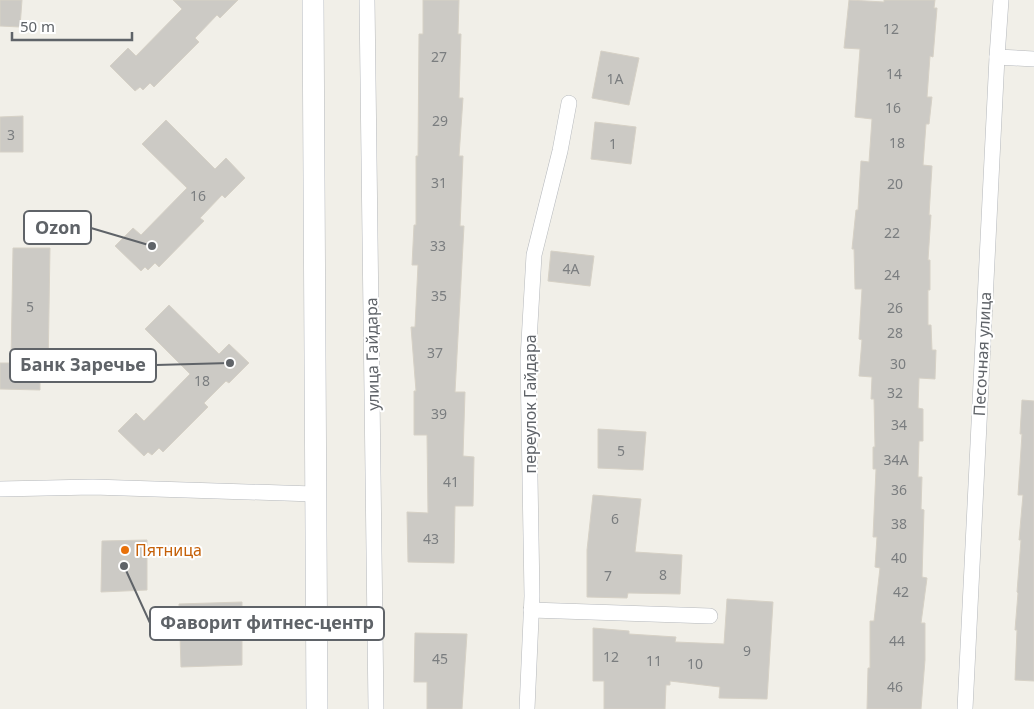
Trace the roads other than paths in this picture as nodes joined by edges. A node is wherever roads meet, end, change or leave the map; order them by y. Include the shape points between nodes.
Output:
1 (313, 0) edge
2 (367, 0) edge
3 (1001, 0) edge
4 (997, 57) junction
5 (1034, 59) edge
6 (569, 103) dead end
7 (0, 489) edge
8 (314, 494) junction
9 (531, 610) junction
10 (710, 616) dead end
11 (317, 709) edge
12 (376, 709) edge
13 (527, 709) edge
14 (965, 709) edge

1 - 8 main road
2 - 12 street, улица Гайдара
3 - 4 street, Песочная улица
4 - 5 street
4 - 14 street, Песочная улица
6 - 9 street, переулок Гайдара via 534,255 528,359
7 - 8 street via 93,487
8 - 11 main road
9 - 10 street
9 - 13 street, переулок Гайдара

